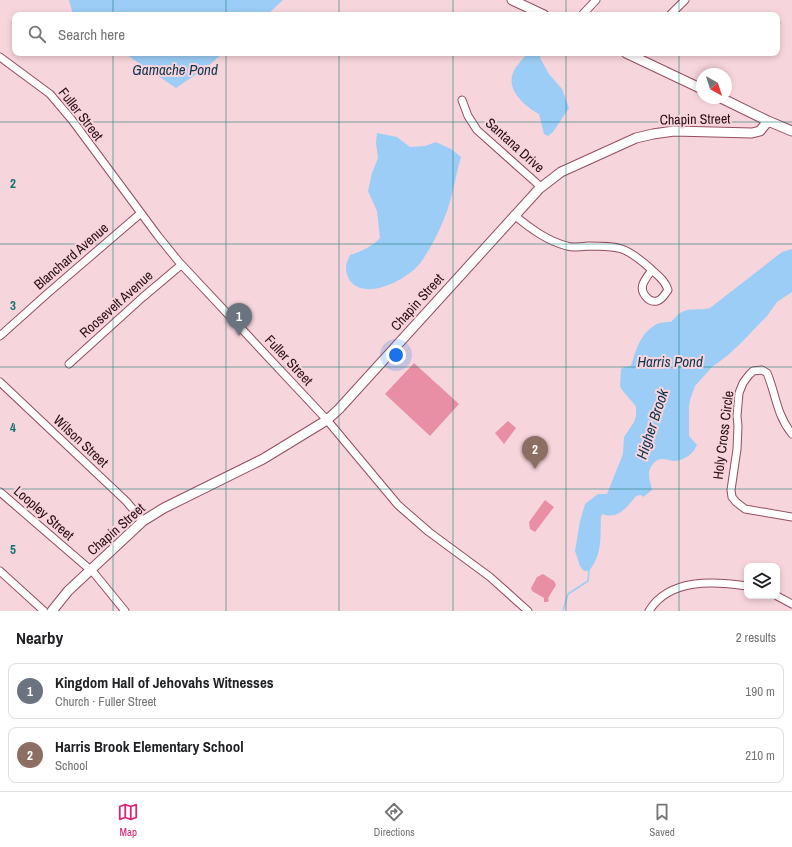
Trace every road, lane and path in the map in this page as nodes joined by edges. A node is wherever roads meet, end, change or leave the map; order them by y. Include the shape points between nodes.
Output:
1 (512, 0) edge
2 (596, 0) edge
3 (685, 0) edge
4 (538, 12) edge
5 (585, 12) edge
6 (673, 12) edge
7 (637, 56) edge
8 (0, 57) edge
9 (696, 86) edge
10 (462, 100) dead end
11 (732, 103) edge
12 (768, 121) junction
13 (792, 131) edge
14 (541, 187) junction
15 (141, 213) junction
16 (514, 216) junction
17 (182, 265) junction
18 (652, 270) dead end
19 (0, 336) edge
20 (69, 364) dead end
21 (0, 382) edge
22 (327, 420) junction
23 (792, 434) edge
24 (0, 492) edge
25 (792, 518) edge
26 (143, 521) junction
27 (0, 570) edge
28 (90, 570) junction
29 (744, 586) edge
30 (780, 598) edge
31 (792, 604) edge
32 (44, 611) edge
33 (52, 611) edge
34 (125, 611) edge
35 (528, 611) edge
36 (649, 611) edge

1 - 4 main road
2 - 5 street
3 - 6 street
7 - 9 main road
8 - 15 street, Fuller Street via 50,94
10 - 14 street, Santana Drive via 477,130
11 - 12 main road
12 - 13 main road
12 - 14 main road, Chapin Street via 760,131 752,133 674,131 636,138 561,172
14 - 16 main road, Chapin Street
15 - 17 street, Fuller Street
15 - 19 street, Blanchard Avenue
16 - 18 street via 555,242 569,247 621,248 637,256
16 - 22 main road, Chapin Street
17 - 20 street, Roosevelt Avenue via 143,296
17 - 22 street, Fuller Street
21 - 26 street, Wilson Street via 130,505
22 - 26 main road, Chapin Street via 263,459
22 - 35 street, Fuller Street via 405,512 490,576
23 - 25 street, Holy Cross Circle via 779,412 768,372 753,371 743,383 738,396 737,449 731,494 745,509
24 - 28 street, Loopley Street
26 - 28 main road, Chapin Street
27 - 32 street
28 - 33 main road, Chapin Street
28 - 34 street, Loopley Street
29 - 36 street via 704,583 684,586 660,597
30 - 31 street

